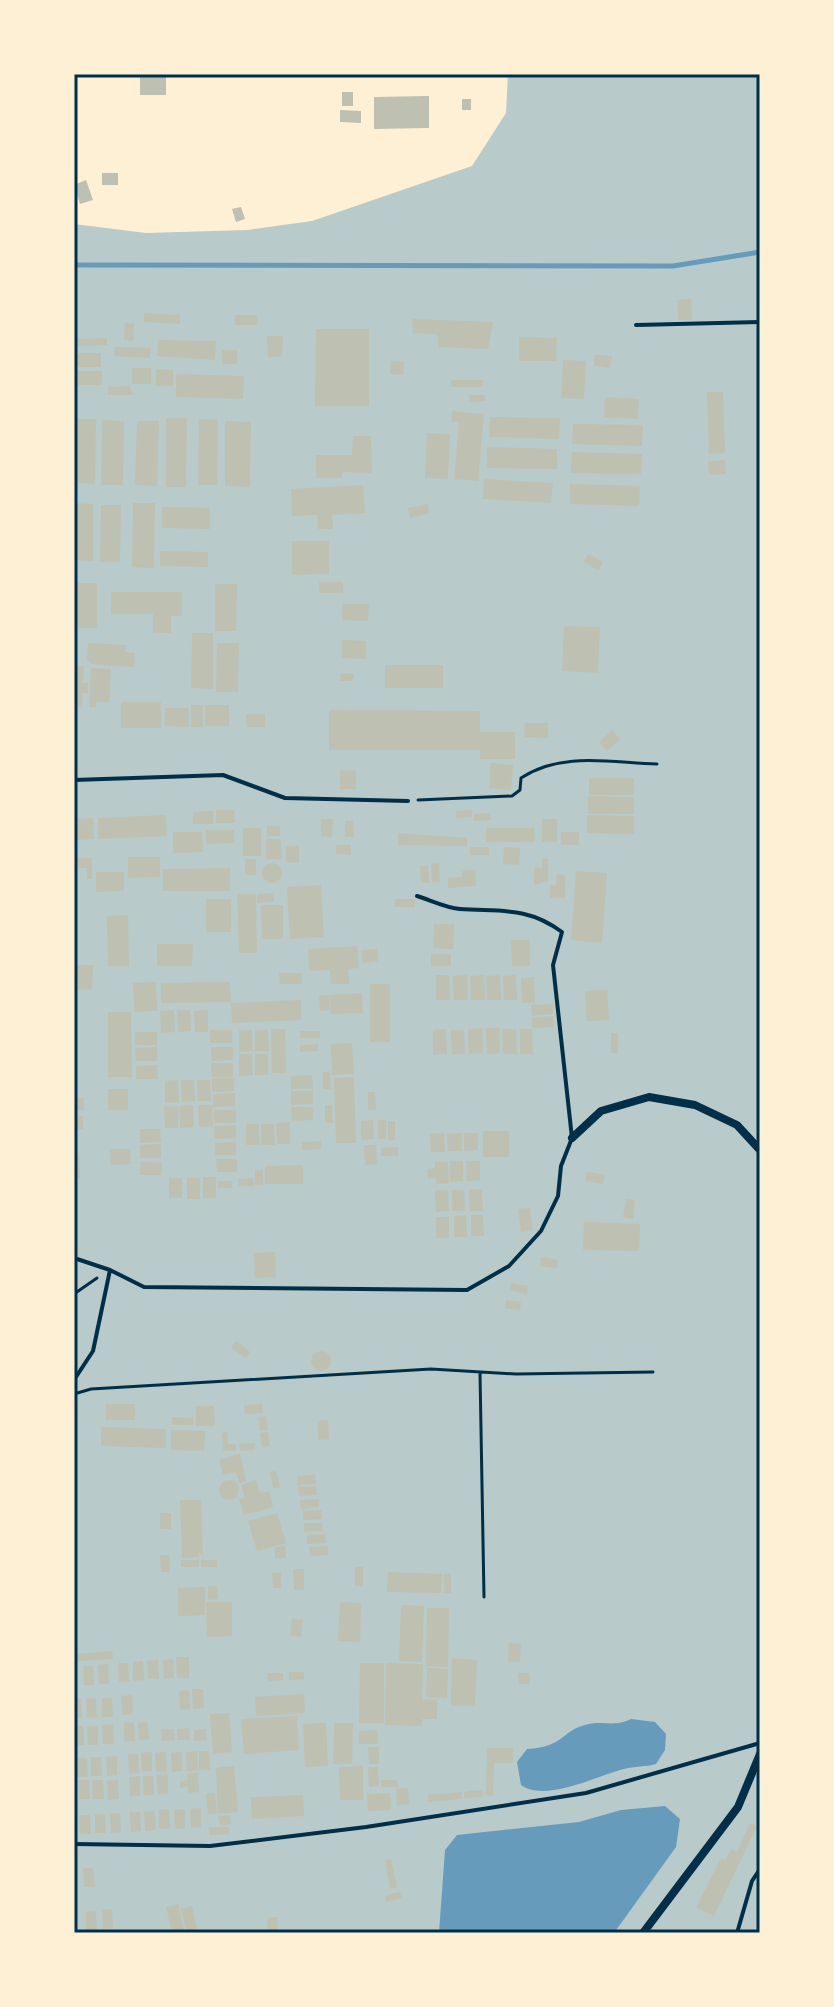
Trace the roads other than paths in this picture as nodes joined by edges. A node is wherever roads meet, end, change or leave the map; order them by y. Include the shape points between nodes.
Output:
1 (760, 322) edge
2 (636, 325) dead end
3 (74, 780) edge
4 (408, 801) road end
5 (417, 896) dead end
6 (572, 1138) junction
7 (760, 1150) edge
8 (74, 1258) edge
9 (110, 1270) junction
10 (74, 1380) edge
11 (760, 1743) edge
12 (760, 1754) edge
13 (74, 1844) edge
14 (760, 1869) edge
15 (643, 1933) edge
16 (737, 1933) edge

1 - 2 lane
3 - 4 lane via 223,775 285,798
5 - 6 lane via 459,909 542,917 562,932 553,965
6 - 7 street via 601,1111 649,1097 695,1105 737,1125
6 - 9 lane via 561,1166 558,1196 541,1231 509,1266 467,1290 144,1287
8 - 9 lane
9 - 10 lane via 93,1351
11 - 13 lane via 586,1793 366,1827 210,1846
12 - 15 street via 738,1807
14 - 16 lane

